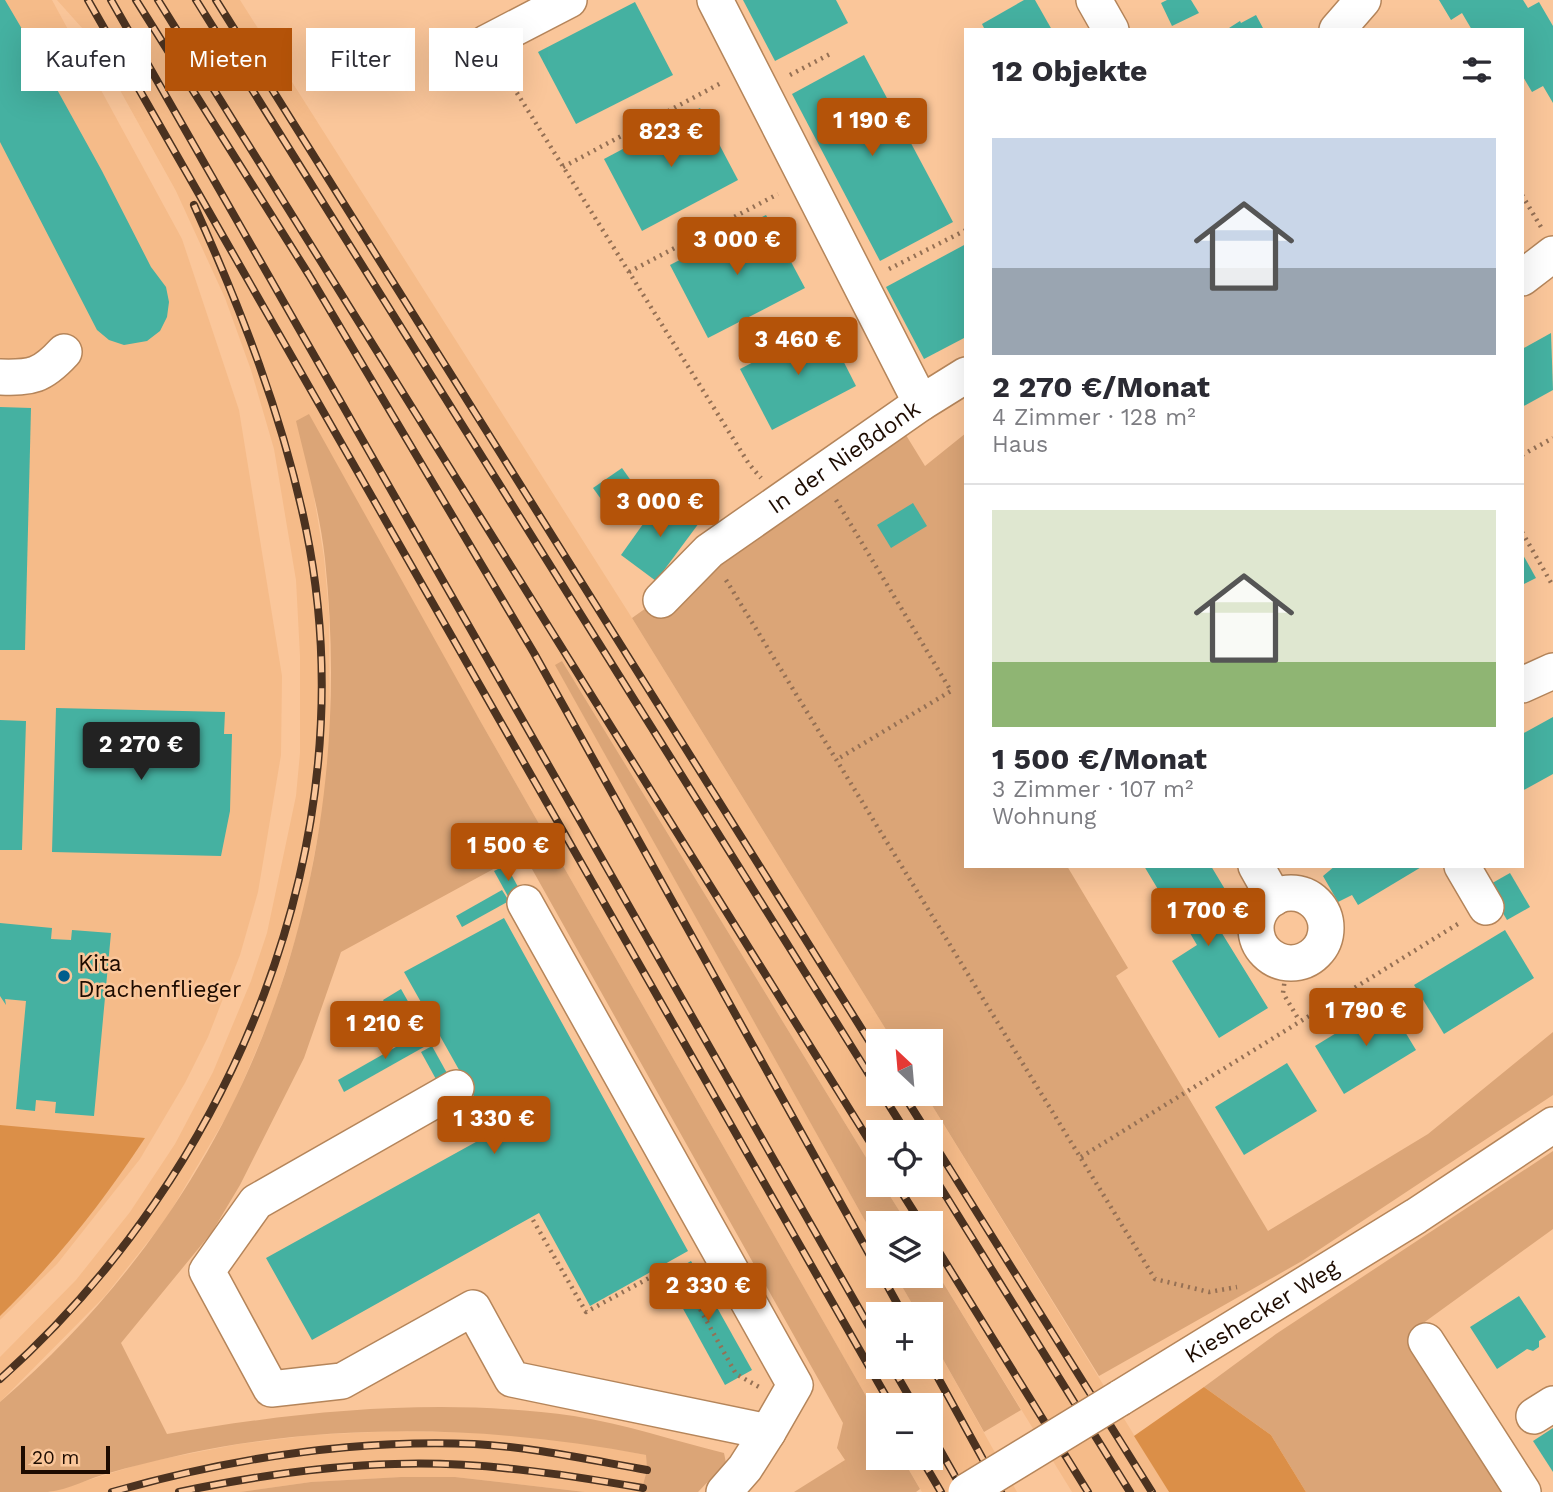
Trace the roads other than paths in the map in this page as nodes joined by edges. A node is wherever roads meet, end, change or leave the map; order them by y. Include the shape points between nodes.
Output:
1 (569, 0) edge
2 (715, 0) edge
3 (1094, 0) edge
4 (1363, 0) edge
5 (515, 28) edge
6 (1110, 28) edge
7 (1339, 28) edge
8 (1550, 246) edge
9 (1524, 276) edge
10 (64, 352) dead end
11 (964, 376) edge
12 (0, 377) edge
13 (921, 402) junction
14 (661, 600) dead end
15 (1553, 671) edge
16 (1524, 684) edge
17 (1257, 868) edge
18 (1463, 868) edge
19 (1274, 898) junction
20 (525, 903) dead end
21 (1486, 907) road end
22 (456, 1088) dead end
23 (1553, 1125) edge
24 (1426, 1341) dead end
25 (768, 1432) junction
26 (724, 1492) edge
27 (966, 1492) edge
28 (1523, 1492) edge

1 - 5 street
2 - 13 street
3 - 6 street
4 - 7 street
8 - 9 street
10 - 12 street via 46,371 23,378
11 - 13 street, In der Nießdonk
13 - 14 street, In der Nießdonk via 709,551
15 - 16 street
17 - 19 street
18 - 21 street
19 - 19 street via 1258,916 1258,936 1266,952 1287,963 1307,960 1326,936 1325,917 1303,895
20 - 25 street via 795,1385
22 - 25 street via 256,1202 206,1271 271,1389 342,1381 473,1308 512,1379
23 - 27 street, Kieshecker Weg, bridge via 1405,1224
24 - 28 street
25 - 26 street

